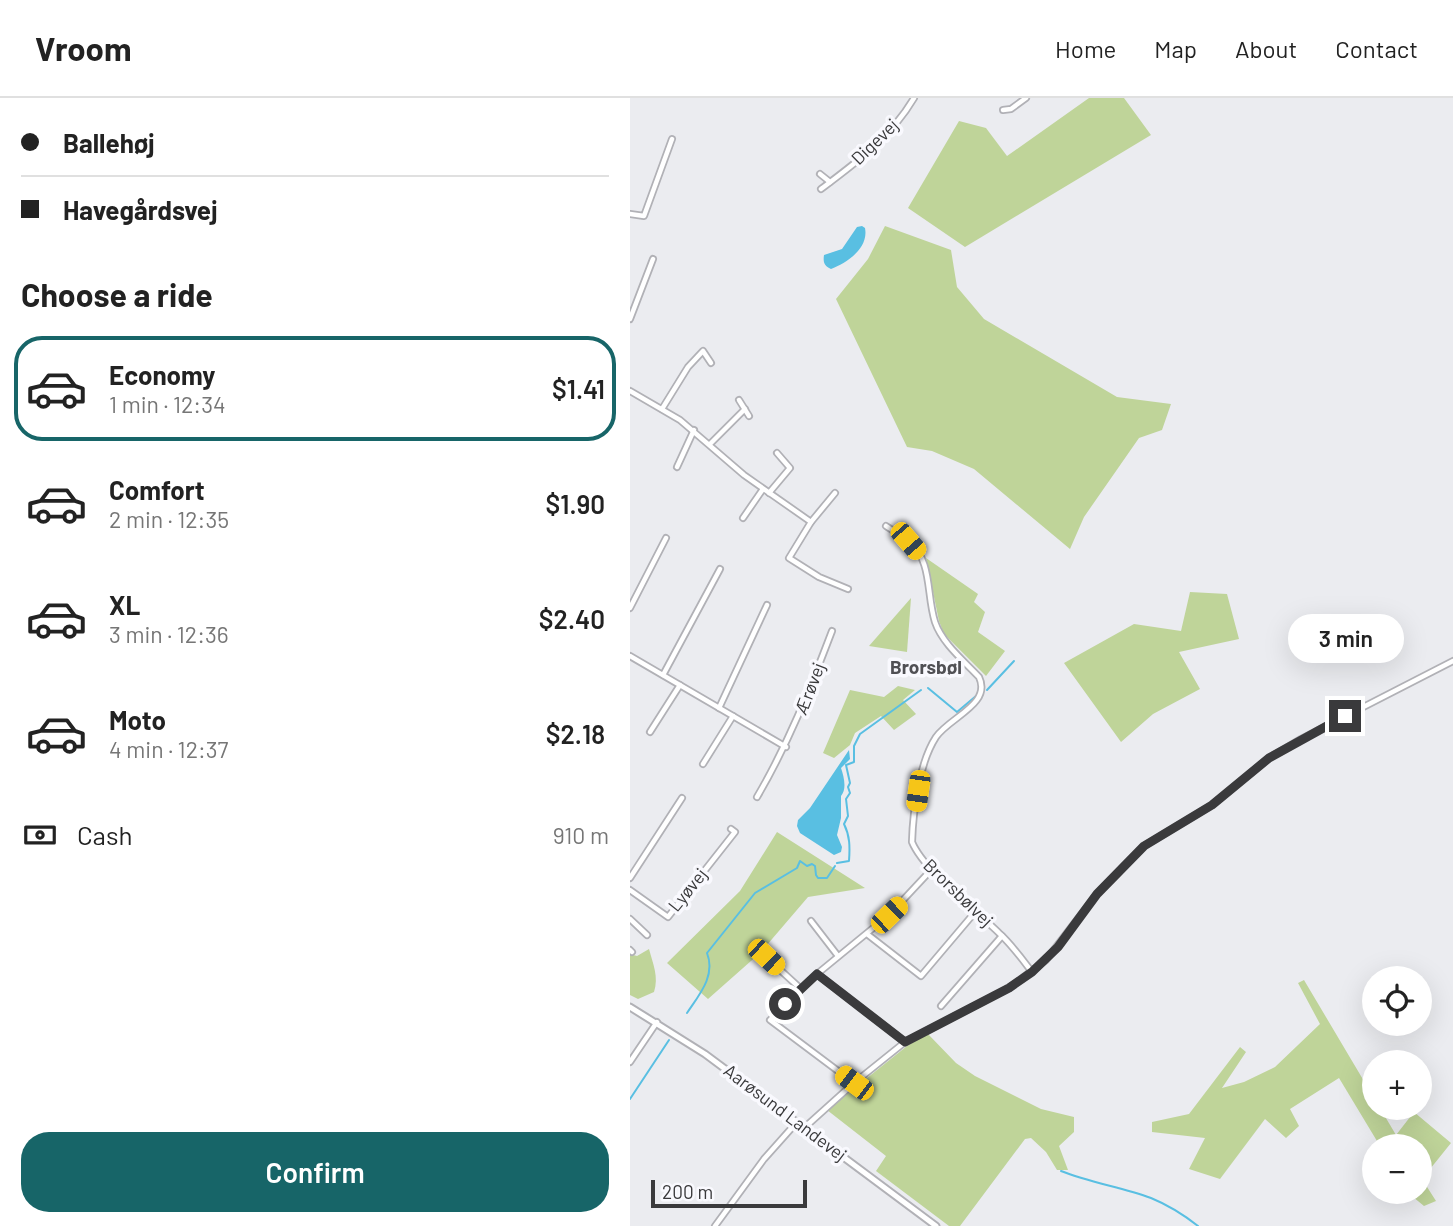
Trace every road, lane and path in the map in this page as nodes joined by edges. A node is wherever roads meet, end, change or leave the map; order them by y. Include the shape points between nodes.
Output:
1 (914, 98) edge
2 (1026, 98) edge
3 (1003, 110) dead end
4 (672, 139) dead end
5 (820, 174) dead end
6 (830, 181) junction
7 (821, 189) dead end
8 (630, 214) edge
9 (653, 259) dead end
10 (630, 319) edge
11 (711, 363) dead end
12 (630, 391) edge
13 (738, 400) dead end
14 (662, 408) junction
15 (745, 409) junction
16 (749, 416) dead end
17 (694, 430) junction
18 (710, 444) junction
19 (777, 453) dead end
20 (677, 467) dead end
21 (763, 489) junction
22 (769, 494) junction
23 (835, 494) dead end
24 (743, 518) dead end
25 (811, 522) junction
26 (886, 526) dead end
27 (666, 538) dead end
28 (720, 569) dead end
29 (848, 589) dead end
30 (767, 605) dead end
31 (630, 608) edge
32 (832, 631) dead end
33 (630, 656) edge
34 (1453, 661) edge
35 (663, 675) junction
36 (680, 685) junction
37 (719, 708) junction
38 (733, 716) junction
39 (650, 732) dead end
40 (786, 747) junction
41 (702, 764) dead end
42 (757, 797) dead end
43 (682, 798) dead end
44 (731, 830) dead end
45 (932, 869) junction
46 (630, 878) edge
47 (630, 890) edge
48 (975, 911) junction
49 (630, 919) edge
50 (811, 921) dead end
51 (867, 934) junction
52 (647, 935) dead end
53 (1002, 936) junction
54 (838, 956) junction
55 (766, 957) dead end
56 (1032, 972) junction
57 (817, 974) junction
58 (801, 989) junction
59 (941, 1006) dead end
60 (630, 1007) edge
61 (657, 1022) junction
62 (905, 1042) junction
63 (630, 1062) edge
64 (854, 1083) junction
65 (797, 1122) junction
66 (804, 1128) junction
67 (715, 1226) edge
68 (936, 1226) edge

1 - 6 street, Digevej via 886,136
2 - 3 street
4 - 8 street via 644,216
5 - 6 street
6 - 7 street, Digevej
9 - 10 street
11 - 14 street via 703,351
12 - 14 street
13 - 15 street
14 - 17 street
15 - 16 street
15 - 18 street
17 - 18 street
17 - 20 street
18 - 21 street
19 - 22 street via 790,468
21 - 22 street
21 - 24 street
22 - 25 street
23 - 25 street
25 - 29 street via 789,558
26 - 45 street, Brorsbølvej via 919,553 942,636 982,684 979,700 936,737 922,772 912,842
27 - 31 street
28 - 35 street
30 - 37 street
32 - 40 street, Ærøvej
33 - 35 street
34 - 56 street via 1290,745 1212,805 1144,846
35 - 36 street
36 - 37 street
36 - 39 street
37 - 38 street
38 - 40 street
38 - 41 street
40 - 42 street, Ærøvej
43 - 46 street
44 - 47 street, Lyøvej via 734,832 668,917
45 - 48 street, Brorsbølvej
45 - 51 street
48 - 51 street via 921,976
48 - 53 street, Brorsbølvej
49 - 52 street
50 - 54 street
51 - 54 street
53 - 56 street, Brorsbølvej
53 - 59 street
54 - 57 street
55 - 58 street
56 - 62 street
57 - 58 street
57 - 62 street
58 - 64 street via 770,1020
60 - 61 street, Aarøsund Landevej
61 - 63 street
61 - 65 street, Aarøsund Landevej
62 - 64 street
64 - 66 street
65 - 66 street, Aarøsund Landevej
65 - 67 street
66 - 68 street, Aarøsund Landevej

